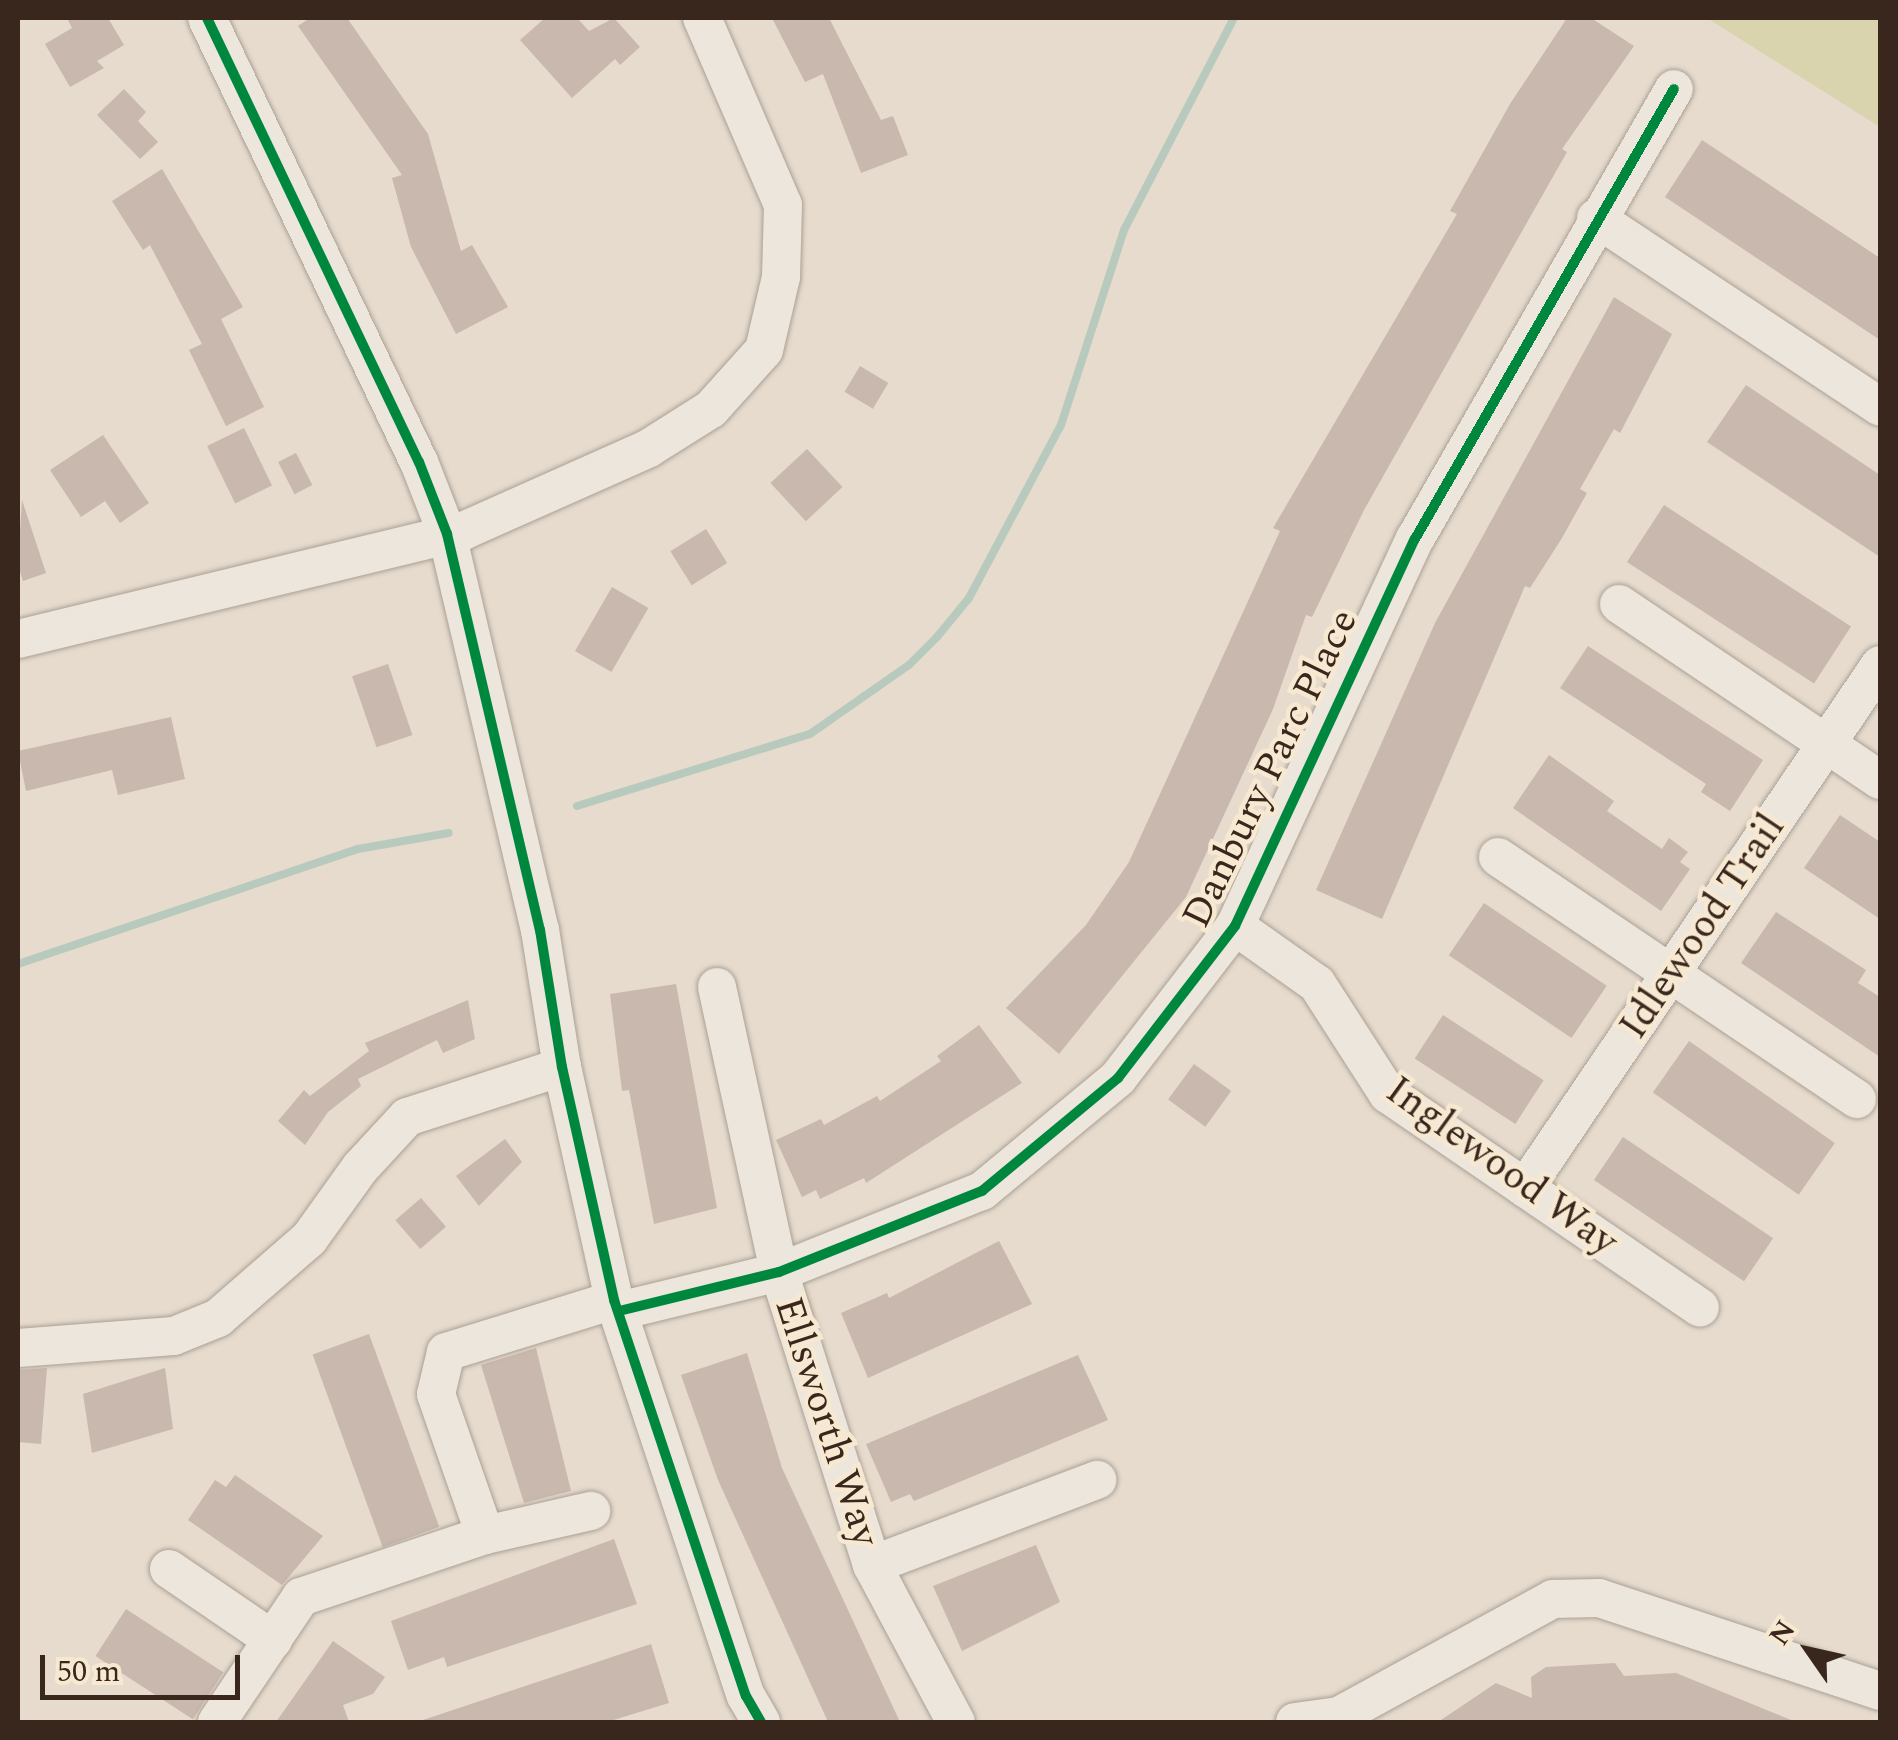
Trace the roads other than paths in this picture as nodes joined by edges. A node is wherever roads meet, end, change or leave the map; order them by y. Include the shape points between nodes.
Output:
1 (207, 18) edge
2 (702, 18) edge
3 (1674, 89) dead end
4 (1596, 218) junction
5 (1880, 407) edge
6 (446, 534) junction
7 (1619, 604) dead end
8 (18, 639) edge
9 (1880, 665) edge
10 (1827, 744) junction
11 (1880, 780) edge
12 (1498, 857) dead end
13 (1235, 926) junction
14 (1673, 974) junction
15 (717, 987) dead end
16 (562, 1067) junction
17 (1856, 1099) dead end
18 (1525, 1188) junction
19 (779, 1272) junction
20 (616, 1306) junction
21 (1700, 1308) dead end
22 (18, 1348) edge
23 (1097, 1480) dead end
24 (590, 1511) dead end
25 (485, 1534) junction
26 (872, 1565) junction
27 (170, 1569) dead end
28 (272, 1640) junction
29 (1880, 1691) edge
30 (1338, 1719) edge
31 (752, 1721) edge
32 (218, 1722) edge
33 (956, 1722) edge
34 (1295, 1722) edge

1 - 6 street via 419,462
2 - 6 street via 782,206 782,277 764,350 711,410 649,448
3 - 4 street, Danbury Parc Place
4 - 5 street
4 - 13 street, Danbury Parc Place via 1415,539
6 - 8 street
6 - 16 street via 540,930
7 - 10 street
9 - 10 street, Idlewood Trail
10 - 11 street
10 - 14 street, Idlewood Trail
12 - 14 street
13 - 18 street, Inglewood Way via 1317,984 1388,1094
13 - 19 street, Danbury Parc Place via 1118,1078 982,1191
14 - 17 street
14 - 18 street, Idlewood Trail
15 - 19 street, Ellsworth Way
16 - 20 street
16 - 22 street via 408,1117 360,1168 308,1240 218,1318 174,1336
18 - 21 street, Inglewood Way
19 - 20 street, Danbury Parc Place
19 - 26 street, Ellsworth Way
20 - 25 street, Danbury Parc Place via 446,1352 436,1394
20 - 31 street
23 - 26 street
24 - 25 street
25 - 28 street via 301,1597
26 - 33 street, Ellsworth Way
27 - 28 street
28 - 32 street
29 - 30 street via 1600,1598 1553,1598
30 - 34 street

